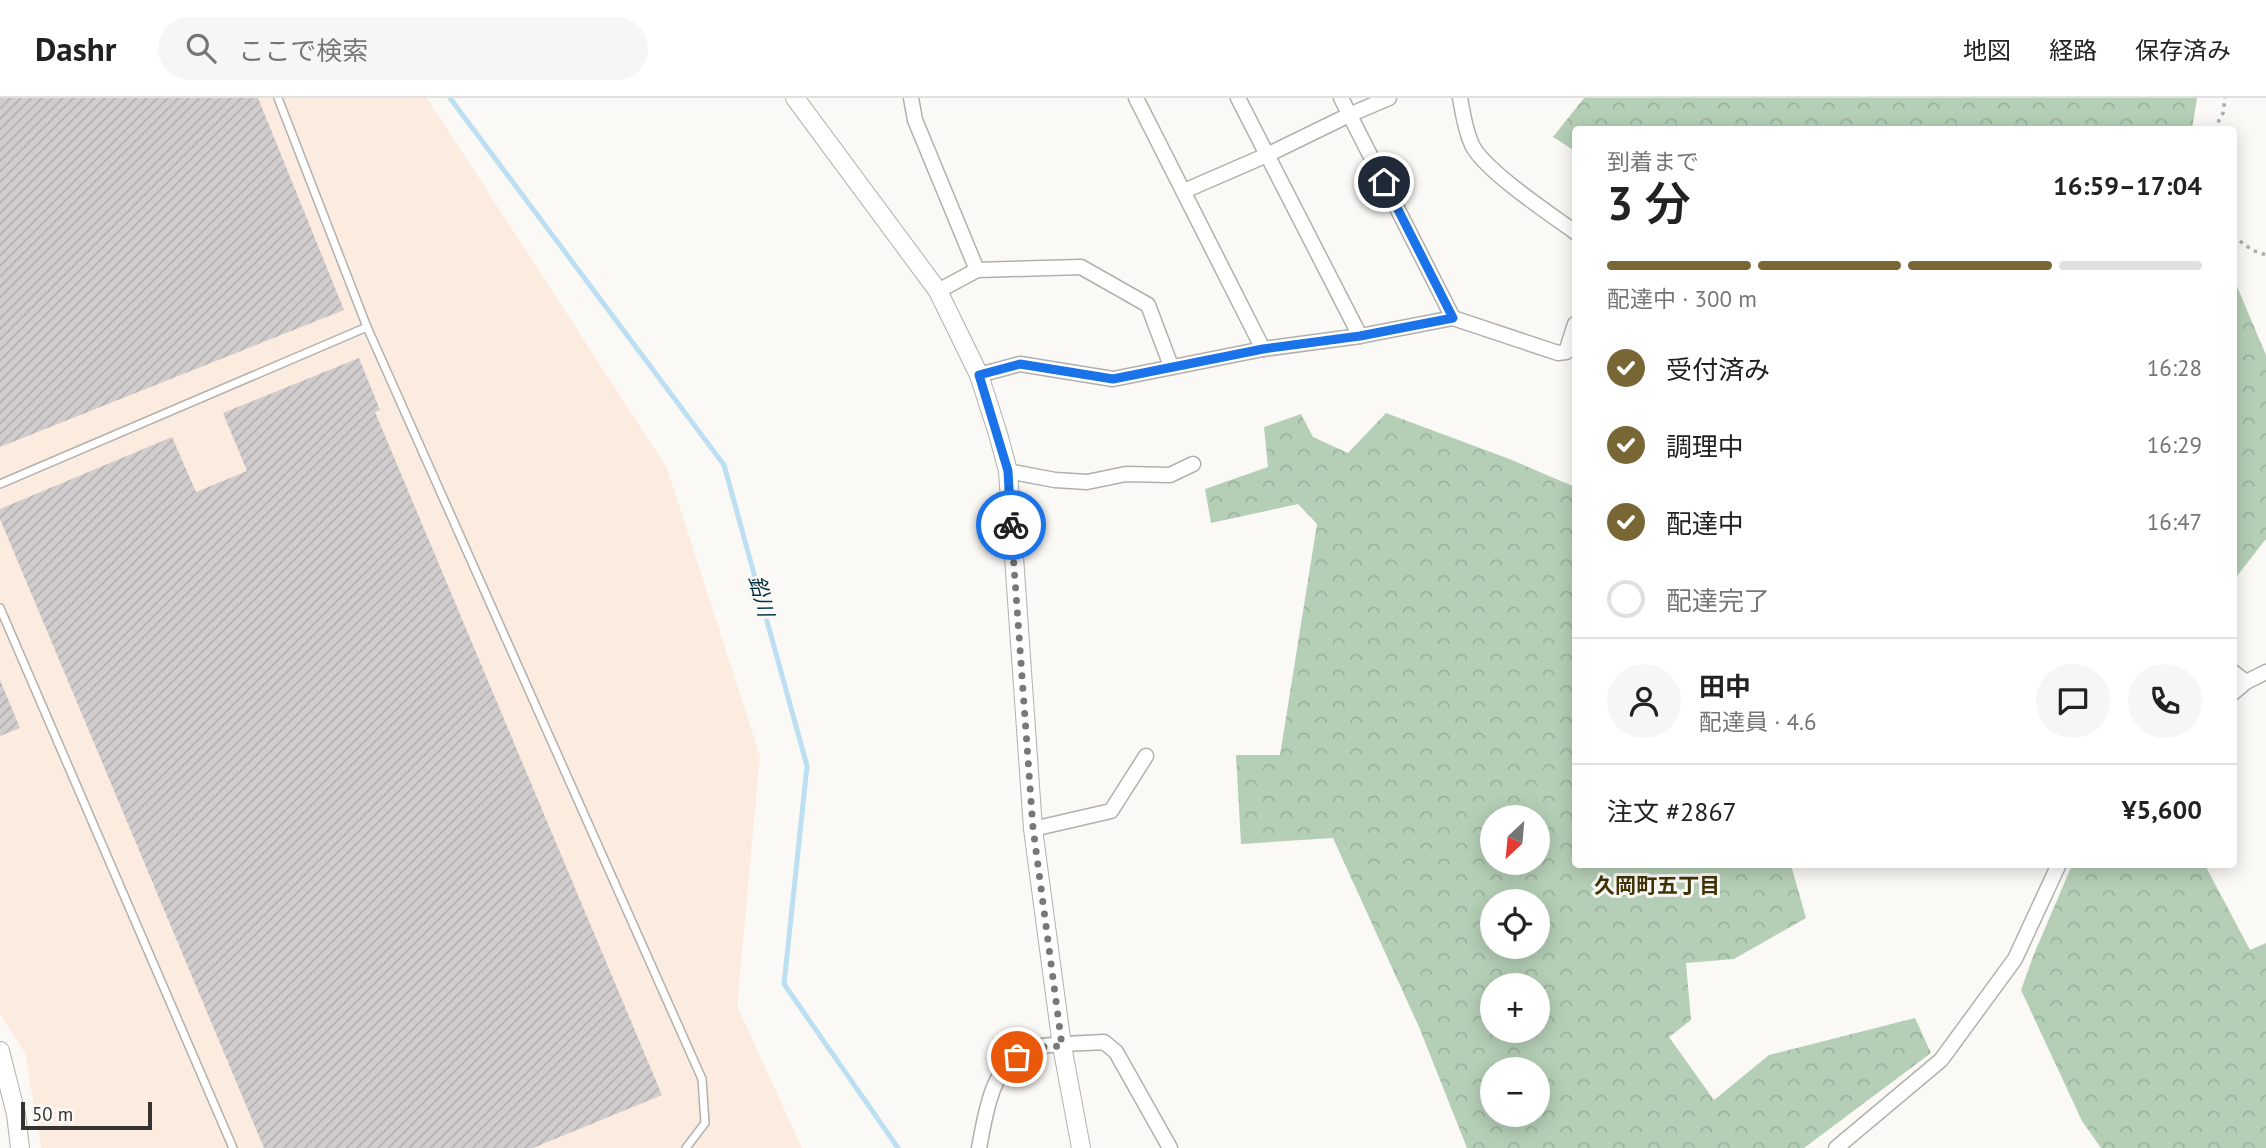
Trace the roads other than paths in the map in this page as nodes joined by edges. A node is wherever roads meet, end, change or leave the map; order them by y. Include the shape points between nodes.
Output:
1 (278, 98) edge
2 (795, 98) edge
3 (911, 98) edge
4 (1136, 98) edge
5 (1238, 98) edge
6 (1341, 98) edge
7 (1389, 98) edge
8 (1460, 98) edge
9 (1349, 115) junction
10 (1267, 155) junction
11 (1184, 191) junction
12 (1572, 230) edge
13 (977, 271) junction
14 (938, 291) junction
15 (1453, 318) junction
16 (367, 327) junction
17 (1572, 333) edge
18 (1360, 336) junction
19 (1263, 349) junction
20 (1171, 366) junction
21 (979, 375) junction
22 (1193, 464) dead end
23 (1008, 471) junction
24 (0, 484) edge
25 (0, 608) edge
26 (2266, 672) edge
27 (2237, 675) edge
28 (2246, 682) junction
29 (2237, 690) edge
30 (1146, 756) dead end
31 (1033, 828) junction
32 (2057, 868) edge
33 (1062, 1046) junction
34 (0, 1051) edge
35 (20, 1148) edge
36 (233, 1148) edge
37 (686, 1148) edge
38 (979, 1148) edge
39 (1081, 1148) edge
40 (1170, 1148) edge
41 (1836, 1148) edge

1 - 16 lane
2 - 14 street
3 - 13 street via 915,120
4 - 11 street
5 - 10 street
6 - 9 street
7 - 9 street
8 - 12 street via 1473,148 1488,167
9 - 10 street
9 - 15 street
10 - 11 street
10 - 18 street
11 - 19 street
13 - 14 street
13 - 20 street via 1081,267 1148,305
14 - 21 street
15 - 17 street via 1559,352 1566,352
15 - 18 street
16 - 24 lane
16 - 37 lane via 702,1079 705,1123
18 - 19 street
19 - 20 street
20 - 21 street via 1113,379 1020,364
21 - 23 street
22 - 23 street via 1170,475 1126,474 1087,482
23 - 31 street
25 - 36 lane
26 - 28 street
27 - 28 street
28 - 29 street
30 - 31 street via 1111,811
31 - 33 street
32 - 41 street via 2015,959 1941,1060
33 - 38 street via 1029,1048 1005,1066 988,1101
33 - 39 street
33 - 40 street via 1104,1042 1116,1052
34 - 35 street

